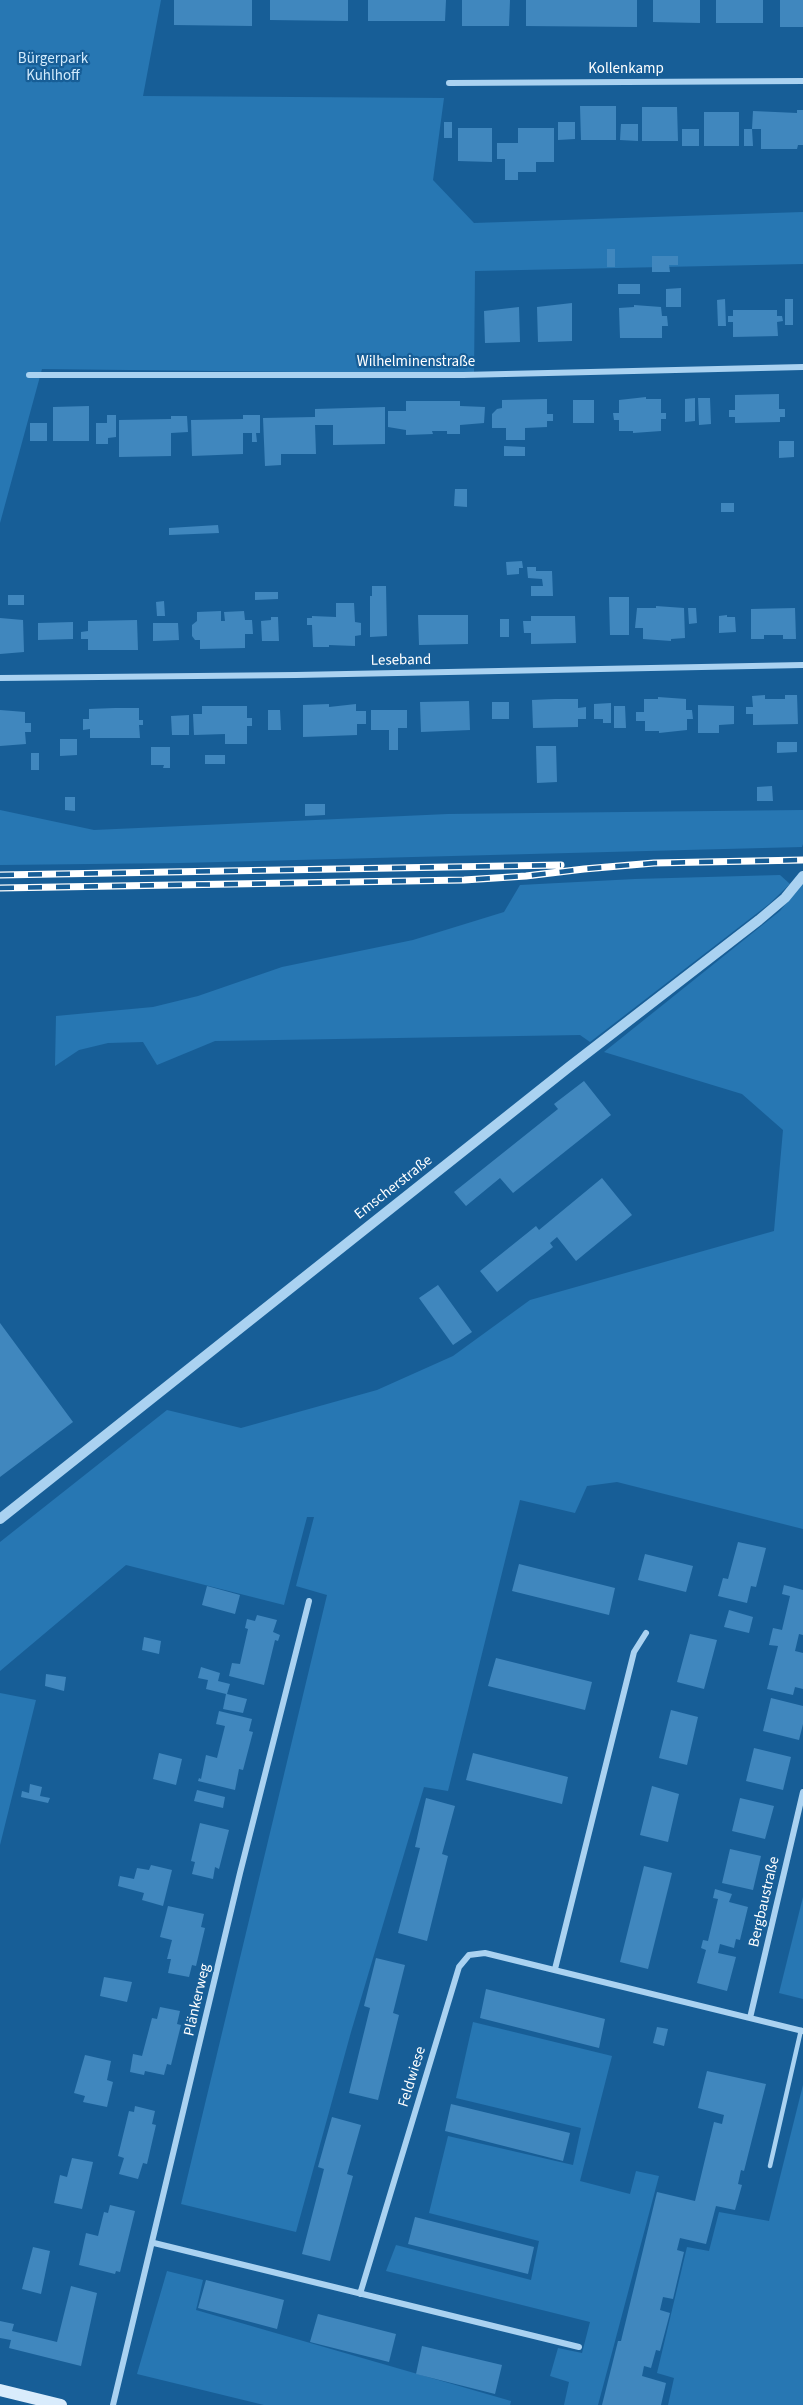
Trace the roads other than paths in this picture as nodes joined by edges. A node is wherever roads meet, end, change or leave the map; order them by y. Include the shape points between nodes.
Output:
1 (803, 81) edge
2 (450, 83) dead end
3 (803, 367) edge
4 (29, 375) dead end
5 (803, 665) edge
6 (0, 678) edge
7 (803, 876) edge
8 (0, 1520) edge
9 (309, 1601) dead end
10 (646, 1633) dead end
11 (803, 1792) edge
12 (555, 1969) junction
13 (750, 2018) junction
14 (802, 2031) edge
15 (771, 2166) dead end
16 (154, 2243) junction
17 (360, 2294) junction
18 (579, 2347) dead end
19 (0, 2390) edge
20 (61, 2405) edge
21 (113, 2405) edge

1 - 2 street, Kollenkamp
3 - 4 street, Wilhelminenstraße via 463,375
5 - 6 street, Leseband
7 - 8 street, Emscherstraße via 767,914
9 - 16 street, Plänkerweg via 240,1873
10 - 12 street via 634,1652
11 - 13 street, Bergbaustraße
12 - 13 street, Feldwiese
12 - 17 street, Feldwiese via 485,1953 469,1955 459,1967
13 - 14 street, Feldwiese
14 - 15 lane
16 - 17 street
16 - 21 street, Plänkerweg
17 - 18 street
19 - 20 main road

